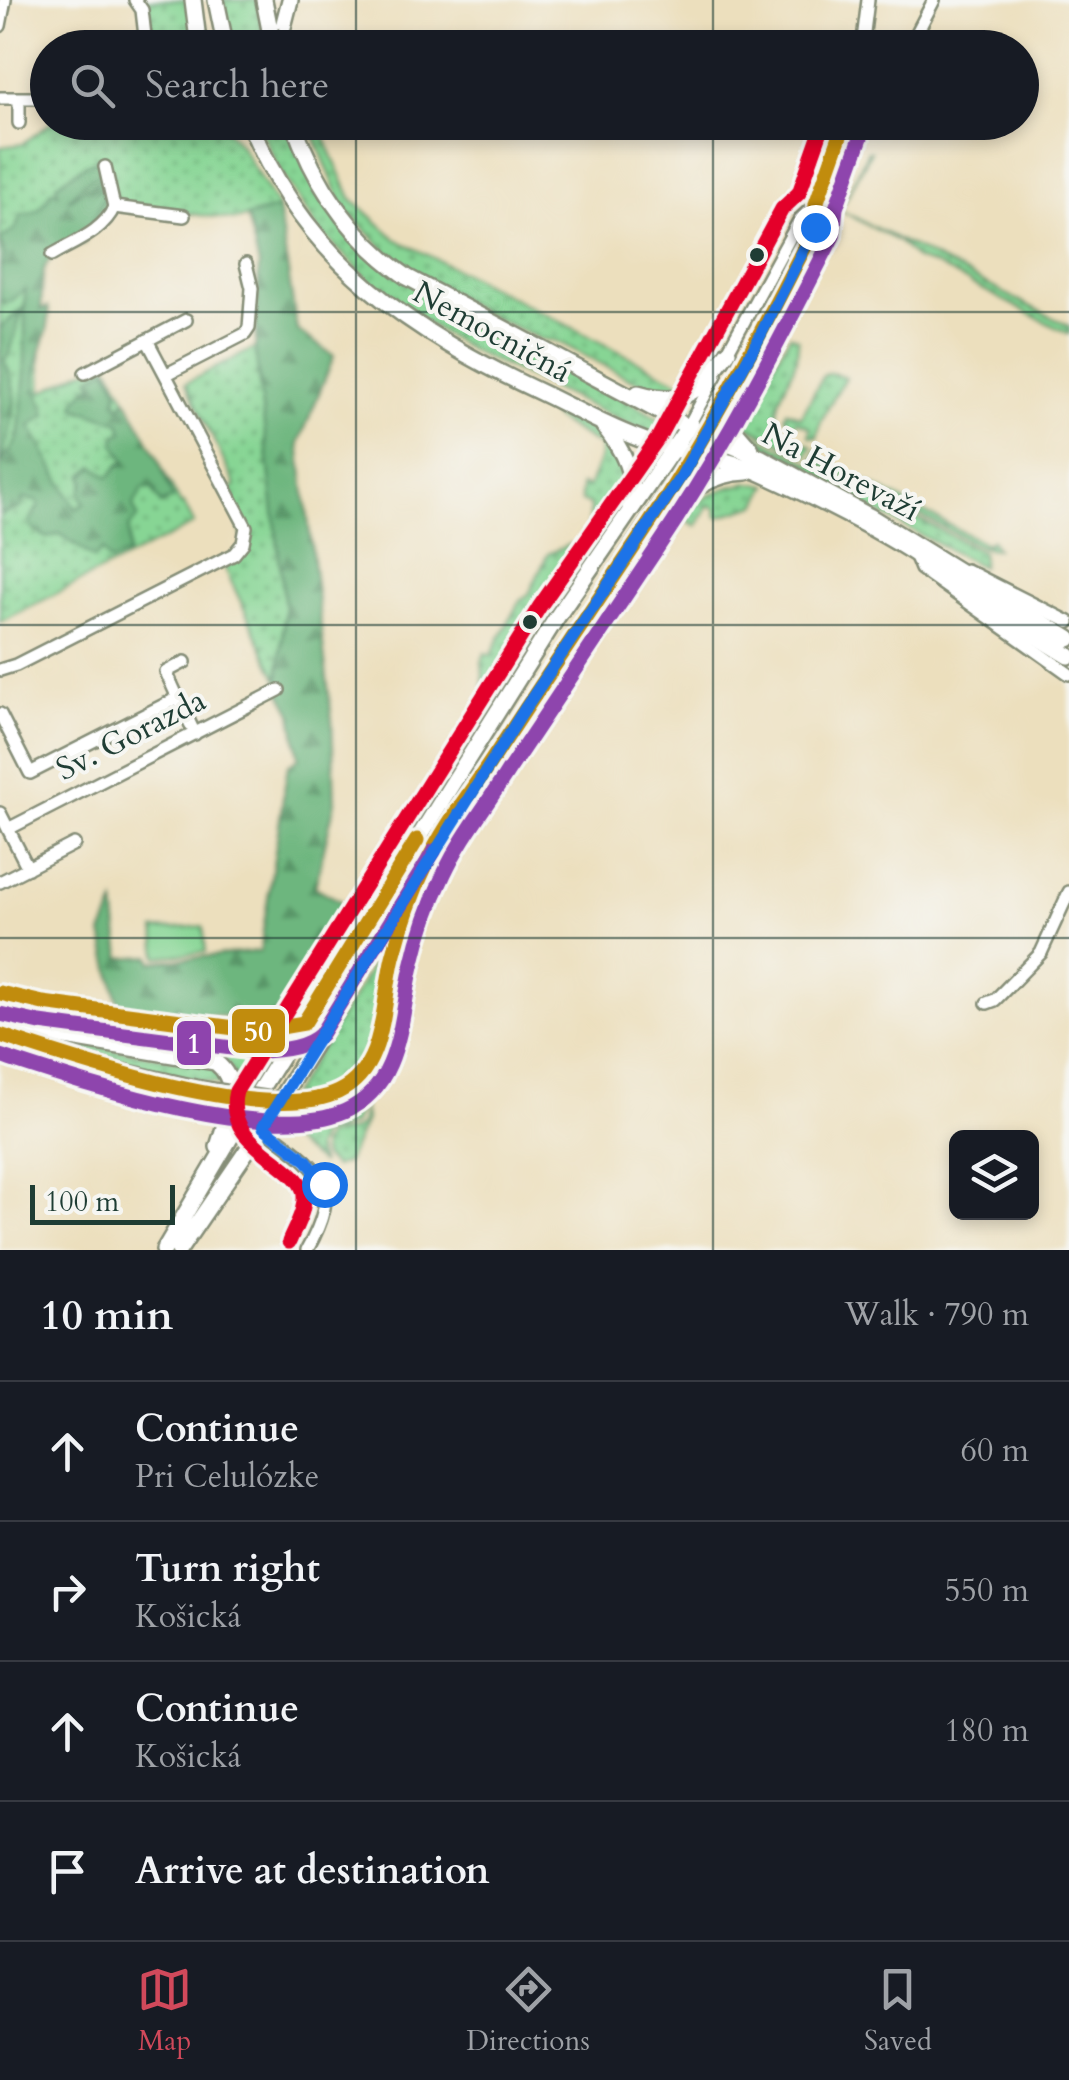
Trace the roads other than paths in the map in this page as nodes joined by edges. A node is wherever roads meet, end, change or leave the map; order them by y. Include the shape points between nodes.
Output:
1 (5, 0) edge
2 (135, 0) edge
3 (193, 0) edge
4 (216, 0) edge
5 (264, 0) edge
6 (290, 0) edge
7 (868, 0) edge
8 (934, 0) edge
9 (0, 26) edge
10 (144, 30) edge
11 (197, 30) edge
12 (222, 30) edge
13 (270, 30) edge
14 (281, 30) edge
15 (864, 30) edge
16 (918, 30) edge
17 (0, 98) edge
18 (19, 98) junction
19 (30, 98) edge
20 (19, 123) dead end
21 (257, 140) edge
22 (300, 140) edge
23 (840, 140) edge
24 (847, 140) edge
25 (838, 149) junction
26 (105, 167) dead end
27 (816, 204) junction
28 (114, 207) junction
29 (184, 216) dead end
30 (52, 254) dead end
31 (246, 264) dead end
32 (186, 320) dead end
33 (147, 340) junction
34 (728, 352) junction
35 (85, 373) dead end
36 (167, 374) junction
37 (612, 385) junction
38 (727, 397) junction
39 (601, 422) junction
40 (688, 427) junction
41 (705, 436) junction
42 (675, 448) junction
43 (695, 453) junction
44 (764, 467) junction
45 (626, 519) junction
46 (642, 534) junction
47 (914, 554) junction
48 (948, 562) junction
49 (1069, 622) edge
50 (1069, 639) edge
51 (1069, 656) edge
52 (185, 662) dead end
53 (0, 670) edge
54 (1069, 674) edge
55 (279, 690) dead end
56 (178, 698) junction
57 (0, 714) edge
58 (496, 716) junction
59 (513, 728) junction
60 (195, 734) junction
61 (0, 813) edge
62 (425, 826) junction
63 (8, 830) junction
64 (443, 837) junction
65 (74, 844) dead end
66 (426, 863) junction
67 (28, 868) junction
68 (0, 882) edge
69 (1069, 892) edge
70 (0, 992) edge
71 (987, 1004) dead end
72 (304, 1023) junction
73 (0, 1026) edge
74 (0, 1035) edge
75 (20, 1042) junction
76 (0, 1058) edge
77 (254, 1100) junction
78 (263, 1127) junction
79 (212, 1170) junction
80 (164, 1250) edge
81 (179, 1250) edge
82 (307, 1250) edge

1 - 9 street
2 - 10 street
3 - 11 main road
4 - 12 main road
5 - 13 main road, bridge
6 - 14 main road
7 - 15 street
8 - 16 street
17 - 18 street
18 - 19 street
18 - 20 street
21 - 39 main road, Nemocničná via 296,208 368,290 467,358
22 - 37 main road, Nemocničná via 330,200 395,268
23 - 25 street
24 - 25 street
25 - 27 street
26 - 28 street
27 - 34 street via 800,219
27 - 38 street via 815,227
28 - 29 street
28 - 30 street via 92,232
31 - 36 street via 252,320 245,334
32 - 33 street
33 - 35 street
33 - 36 street
34 - 37 main road via 684,398 659,399
34 - 40 street
36 - 53 street via 246,527 244,544
37 - 40 main road, Nemocničná
38 - 41 street
38 - 44 main road via 735,433
39 - 42 main road, Nemocničná
39 - 45 main road via 631,470
40 - 41 main road, Nemocničná
40 - 42 main road
41 - 43 main road
41 - 44 main road, Na Horevaží
42 - 43 main road, Na Horevaží
42 - 45 main road
43 - 44 main road, Na Horevaží
43 - 46 main road
44 - 46 main road, Na Horevaží via 703,482
44 - 47 main road, Na Horevaží
44 - 48 main road, Na Horevaží
45 - 58 main road
46 - 59 main road
47 - 51 main road, Na Horevaží
47 - 54 street, Na Horevaží via 921,570
48 - 49 street, Na Horevaží
48 - 50 main road, Na Horevaží
52 - 56 street via 166,672
55 - 60 street, Sv. Gorazda
56 - 57 street via 30,773
56 - 60 street
58 - 59 street
58 - 62 main road
59 - 64 main road
60 - 63 street, Sv. Gorazda
61 - 63 street
62 - 64 street
62 - 72 main road
63 - 67 street
64 - 66 main road
65 - 67 street
66 - 75 main road, bridge via 392,960 376,1051 363,1072 330,1096 270,1100 199,1089
66 - 78 main road
67 - 68 street
69 - 71 street via 1041,953
70 - 72 street via 272,1032
72 - 77 main road
73 - 79 main road via 218,1064 232,1090
74 - 75 street
75 - 76 street
77 - 78 main road
77 - 79 main road
78 - 81 main road
78 - 82 street via 307,1161 324,1184 324,1217
79 - 80 main road

